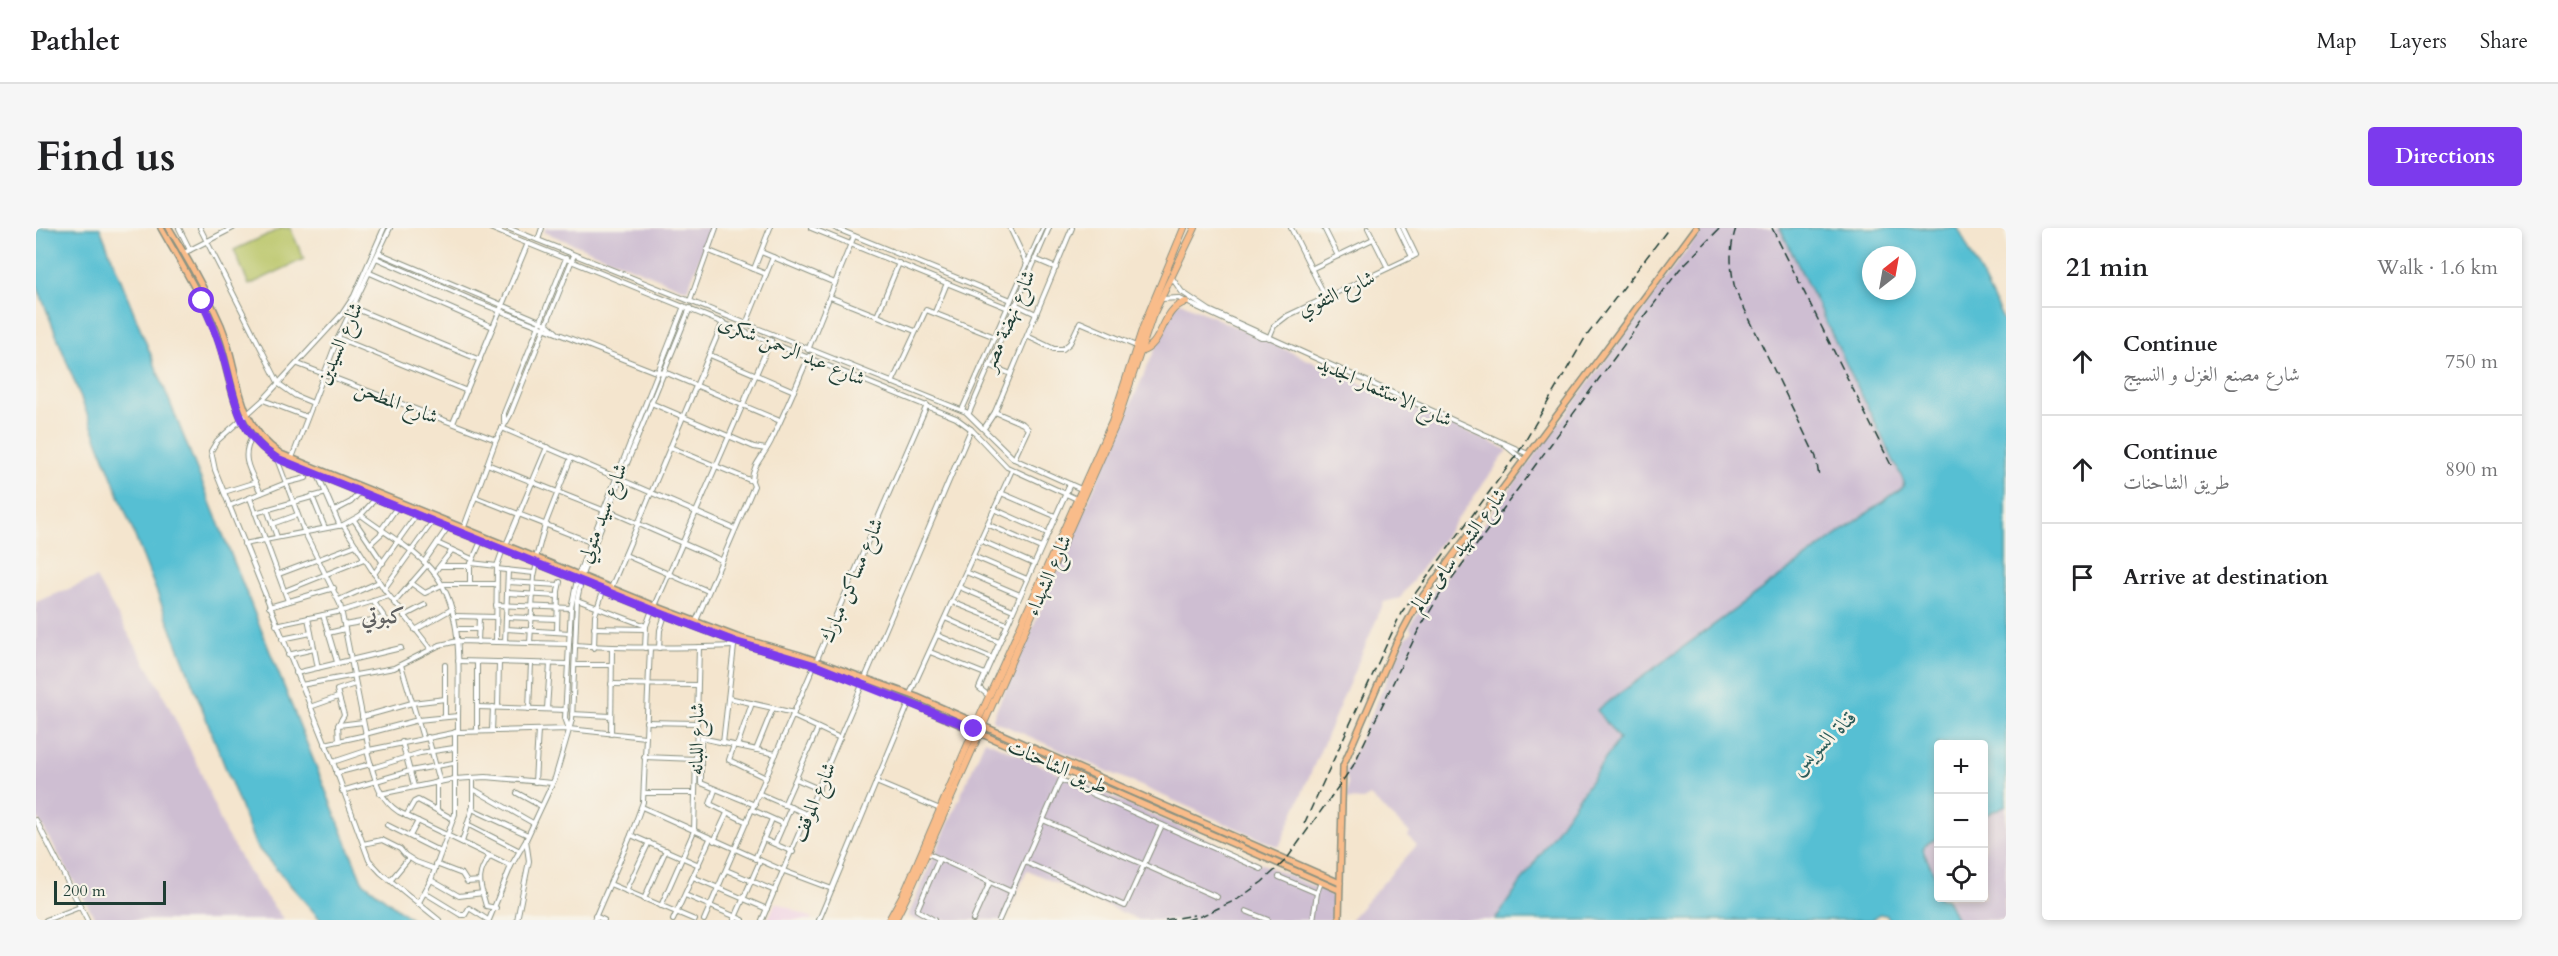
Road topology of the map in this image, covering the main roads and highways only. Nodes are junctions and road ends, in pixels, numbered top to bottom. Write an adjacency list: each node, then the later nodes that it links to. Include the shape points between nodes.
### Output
1 (161, 228): 8 (main road, via 214,327 241,420 252,438 276,458)
2 (169, 228): 8 (main road, via 187,251 221,326 247,415 261,438 292,459)
3 (1184, 228): 7 (highway, شارع الشهداء)
4 (1195, 228): 7 (highway, شارع الشهداء)
5 (1696, 228): 22 (main road, شارع الشهيد سامى سالم, via 1417,604 1343,766)
6 (1187, 300): 7 (highway, via 1172,310 1152,346)
7 (1138, 349): 11 (highway, شارع الشهداء, via 1116,411); 11 (highway, شارع الشهداء, via 1121,413)
8 (505, 547): 9 (main road, طريق الشاحنات)
9 (579, 578): 10 (main road, طريق الشاحنات); 10 (main road, طريق الشاحنات, via 603,591)
10 (653, 608): 12 (main road, طريق الشاحنات); 12 (main road, طريق الشاحنات, via 735,644)
11 (1016, 644): 16 (highway, شارع الشهداء); 16 (highway, شارع الشهداء)
12 (815, 663): 13 (main road, طريق الشاحنات)
13 (891, 691): 14 (main road, طريق الشاحنات); 15 (main road, طريق الشاحنات)
14 (907, 693): 15 (main road, via 901,694); 16 (main road, طريق الشاحنات)
15 (901, 699): 16 (main road, طريق الشاحنات)
16 (978, 727): 17 (main road, طريق الشاحنات); 18 (main road, طريق الشاحنات); 23 (highway, شارع الشهداء); 24 (highway, شارع الشهداء)
17 (1082, 769): 18 (main road); 19 (main road, طريق الشاحنات)
18 (1080, 776): 20 (main road, طريق الشاحنات)
19 (1100, 777): 20 (main road); 21 (main road, طريق الشاحنات)
20 (1098, 783): 21 (main road, طريق الشاحنات)
21 (1182, 817): 22 (main road, طريق الشاحنات); 22 (main road, طريق الشاحنات)
22 (1339, 887): 25 (main road, شارع الشهيد سامى سالم)
23 (889, 920)
24 (895, 920)
25 (1339, 920)

